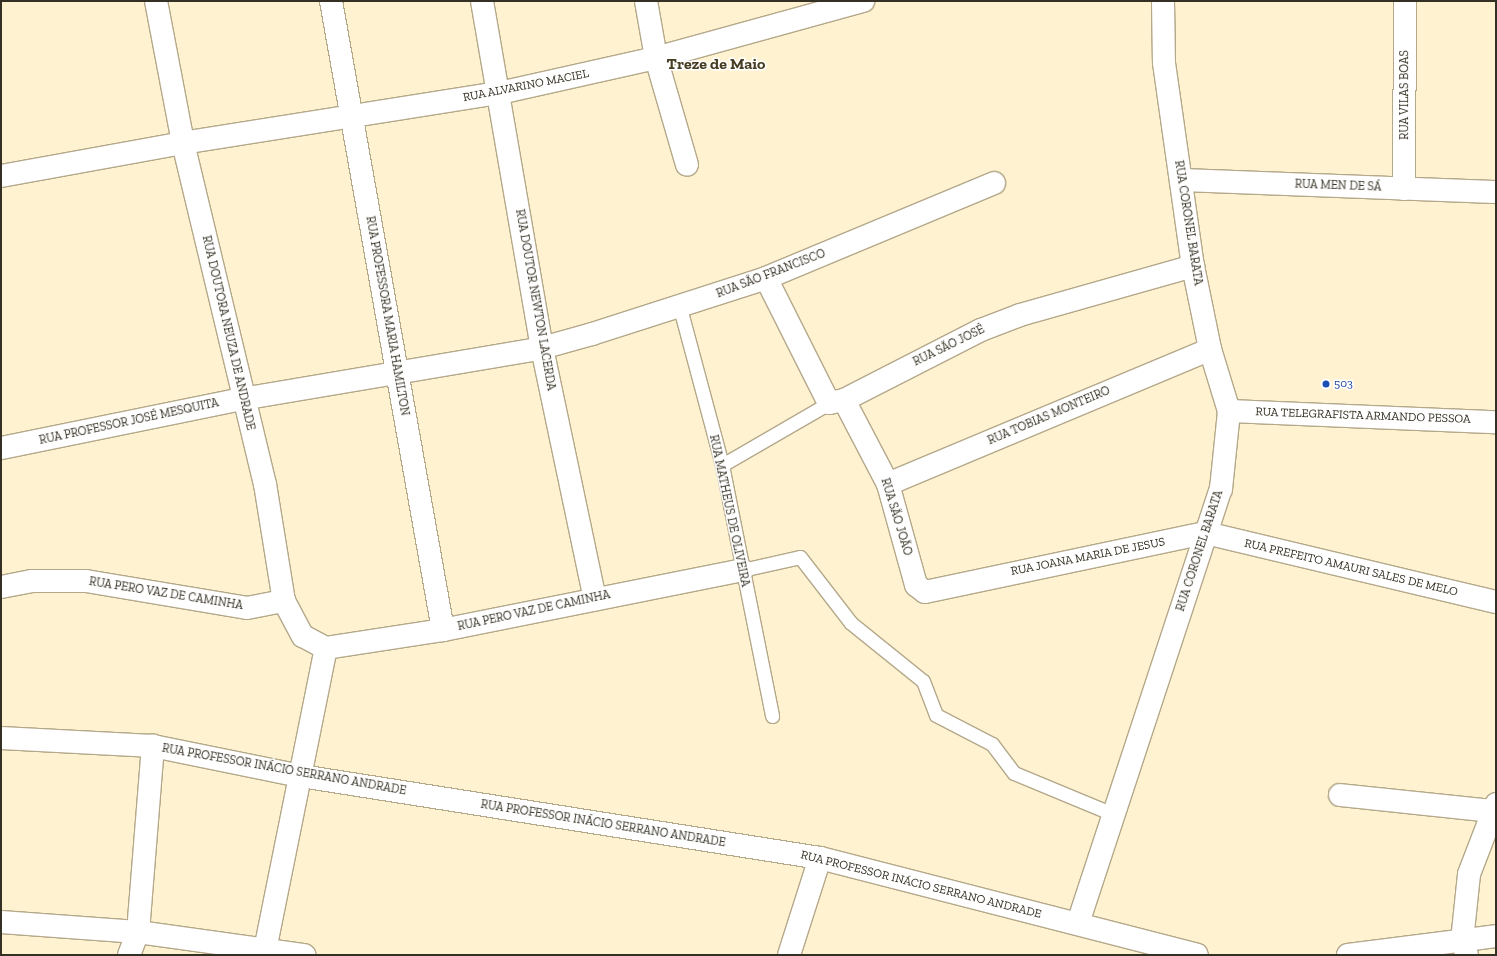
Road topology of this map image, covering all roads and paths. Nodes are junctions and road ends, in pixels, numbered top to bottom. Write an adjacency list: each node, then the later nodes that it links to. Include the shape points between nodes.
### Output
1 (156, 1): 11 (street, RUA DOUTORA NEUZA DE ANDRADE)
2 (331, 1): 10 (street, RUA PROFESSORA MARIA HAMILTON)
3 (482, 1): 9 (street, RUA DOUTOR NEWTON LACERDA)
4 (646, 1): 8 (street)
5 (863, 1): 8 (street, RUA ALVARINO MACIEL)
6 (1163, 1): 14 (street, RUA CORONEL BARATA, via 1164,63)
7 (1405, 1): 16 (street, RUA VILAS BOAS)
8 (656, 58): 9 (street, RUA ALVARINO MACIEL); 12 (street)
9 (499, 93): 10 (street, RUA ALVARINO MACIEL); 21 (street, RUA DOUTOR NEWTON LACERDA)
10 (353, 115): 11 (street, RUA ALVARINO MACIEL); 23 (street, RUA PROFESSORA MARIA HAMILTON)
11 (183, 143): 13 (street, RUA ALVARINO MACIEL); 24 (street, RUA DOUTORA NEUZA DE ANDRADE)
12 (687, 165)
13 (1, 176)
14 (1181, 180): 16 (street, RUA MEN DE SÁ); 18 (street, RUA CORONEL BARATA)
15 (994, 183): 19 (street, RUA SÃO FRANCISCO)
16 (1404, 188): 17 (street, RUA MEN DE SÁ)
17 (1496, 192)
18 (1193, 266): 22 (street, RUA CORONEL BARATA); 25 (street, RUA SÃO JOSÉ, via 1007,320)
19 (766, 278): 20 (street, RUA SÃO FRANCISCO); 25 (street, RUA SÃO JOÃO)
20 (680, 308): 21 (street, RUA SÃO FRANCISCO); 29 (lane, RUA MATHEUS DE OLIVEIRA)
21 (542, 348): 23 (street, RUA PROFESSOR JOSÉ MESQUITA); 35 (street, RUA DOUTOR NEWTON LACERDA)
22 (1210, 349): 26 (street, RUA CORONEL BARATA); 30 (street, RUA TOBIAS MONTEIRO)
23 (396, 374): 24 (street, RUA PROFESSOR JOSÉ MESQUITA); 38 (street, RUA PROFESSORA MARIA HAMILTON)
24 (242, 399): 28 (street, RUA PROFESSOR JOSÉ MESQUITA); 36 (street, RUA DOUTORA NEUZA DE ANDRADE, via 265,484)
25 (837, 401): 29 (lane, RUA SÃO JOSÉ); 30 (street, RUA SÃO JOÃO)
26 (1229, 411): 27 (street, RUA TELEGRAFISTA ARMANDO PESSOA); 31 (street, RUA CORONEL BARATA, via 1222,489)
27 (1496, 422)
28 (1, 448)
29 (722, 465): 32 (lane, RUA MATHEUS DE OLIVEIRA)
30 (888, 484): 33 (street, RUA SÃO JOÃO, via 916,585 921,590 933,592)
31 (1206, 533): 33 (street, RUA JOANA MARIA DE JESUS); 37 (street, RUA PREFEITO AMAURI SALES DE MELO); 46 (street, RUA CORONEL BARATA)
32 (742, 570): 35 (street, RUA PERO VAZ DE CAMINHA); 40 (lane, RUA MATHEUS DE OLIVEIRA); 46 (lane, via 800,557 851,623 923,682 936,715 992,744 1014,773)
33 (969, 580)
34 (1, 587): 36 (street, RUA PERO VAZ DE CAMINHA, via 32,581 86,581 247,608)
35 (595, 599): 38 (street, RUA PERO VAZ DE CAMINHA)
36 (284, 601): 39 (street, RUA DOUTORA NEUZA DE ANDRADE, via 303,636)
37 (1496, 602)
38 (443, 630): 39 (street, RUA PERO VAZ DE CAMINHA)
39 (326, 648): 43 (street)
40 (772, 716)
41 (1, 738): 42 (street, RUA PROFESSOR INÁCIO SERRANO ANDRADE)
42 (153, 746): 43 (street, RUA PROFESSOR INÁCIO SERRANO ANDRADE); 50 (street)
43 (301, 776): 47 (street, RUA PROFESSOR INÁCIO SERRANO ANDRADE); 53 (street)
44 (1340, 795): 45 (street)
45 (1495, 808): 52 (street, via 1469,874)
46 (1113, 814): 49 (street, RUA CORONEL BARATA)
47 (820, 858): 49 (street, RUA PROFESSOR INÁCIO SERRANO ANDRADE); 56 (street)
48 (1, 922): 50 (street)
49 (1078, 923): 57 (street, RUA PROFESSOR INÁCIO SERRANO ANDRADE)
50 (138, 932): 53 (street); 54 (street)
51 (1496, 936): 52 (street)
52 (1464, 948): 58 (street)
53 (265, 952): 55 (street)
54 (130, 955)
55 (304, 955)
56 (789, 955)
57 (1197, 955)
58 (1348, 955)

